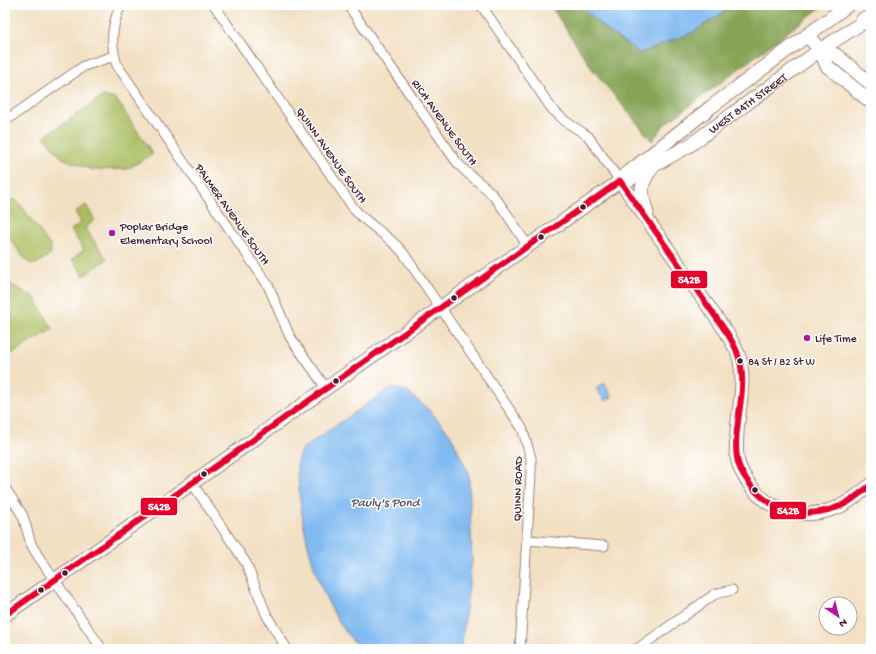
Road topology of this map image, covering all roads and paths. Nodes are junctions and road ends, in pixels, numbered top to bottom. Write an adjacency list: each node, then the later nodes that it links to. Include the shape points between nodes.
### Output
1 (121, 5): 9 (street, PALMER AVENUE SOUTH, via 112,32)
2 (214, 5): 17 (street, QUINN AVENUE SOUTH, via 354,209 365,222 397,245)
3 (348, 5): 16 (street, RICH AVENUE SOUTH, via 464,172 498,201)
4 (481, 5): 14 (street, via 552,109 564,121 588,136)
5 (848, 5): 7 (street, WEST 84TH STREET)
6 (868, 19): 8 (street, WEST 84TH STREET)
7 (807, 35): 8 (street); 14 (street, WEST 84TH STREET, via 626,173)
8 (820, 50): 10 (street, via 836,55); 11 (street, via 827,66); 13 (street, WEST 84TH STREET, via 722,123)
9 (114, 56): 12 (street, via 84,66); 18 (street, PALMER AVENUE SOUTH, via 122,74 268,285 290,337)
10 (871, 84)
11 (871, 102)
12 (5, 121)
13 (653, 167): 14 (street, WEST 84TH STREET, via 630,179); 15 (street, via 644,178 641,188)
14 (620, 181): 15 (street); 16 (street, WEST 84TH STREET)
15 (650, 223): 20 (street, via 727,333 740,357 742,380 736,442 737,458 742,472 758,496 785,512 810,514 836,508)
16 (528, 246): 17 (street, WEST 84TH STREET)
17 (441, 308): 18 (street, WEST 84TH STREET); 22 (street, QUINN ROAD, via 522,428 531,458)
18 (326, 388): 19 (street, WEST 84TH STREET)
19 (192, 483): 24 (street, WEST 84TH STREET); 28 (street, via 246,563 267,616)
20 (871, 485)
21 (5, 488): 24 (street, via 23,516 31,544)
22 (527, 540): 23 (street); 29 (street, QUINN ROAD)
23 (604, 546)
24 (54, 581): 26 (street, WEST 84TH STREET); 27 (street)
25 (732, 590): 30 (street, via 715,594)
26 (5, 615)
27 (102, 649)
28 (287, 649)
29 (520, 649)
30 (637, 649)

